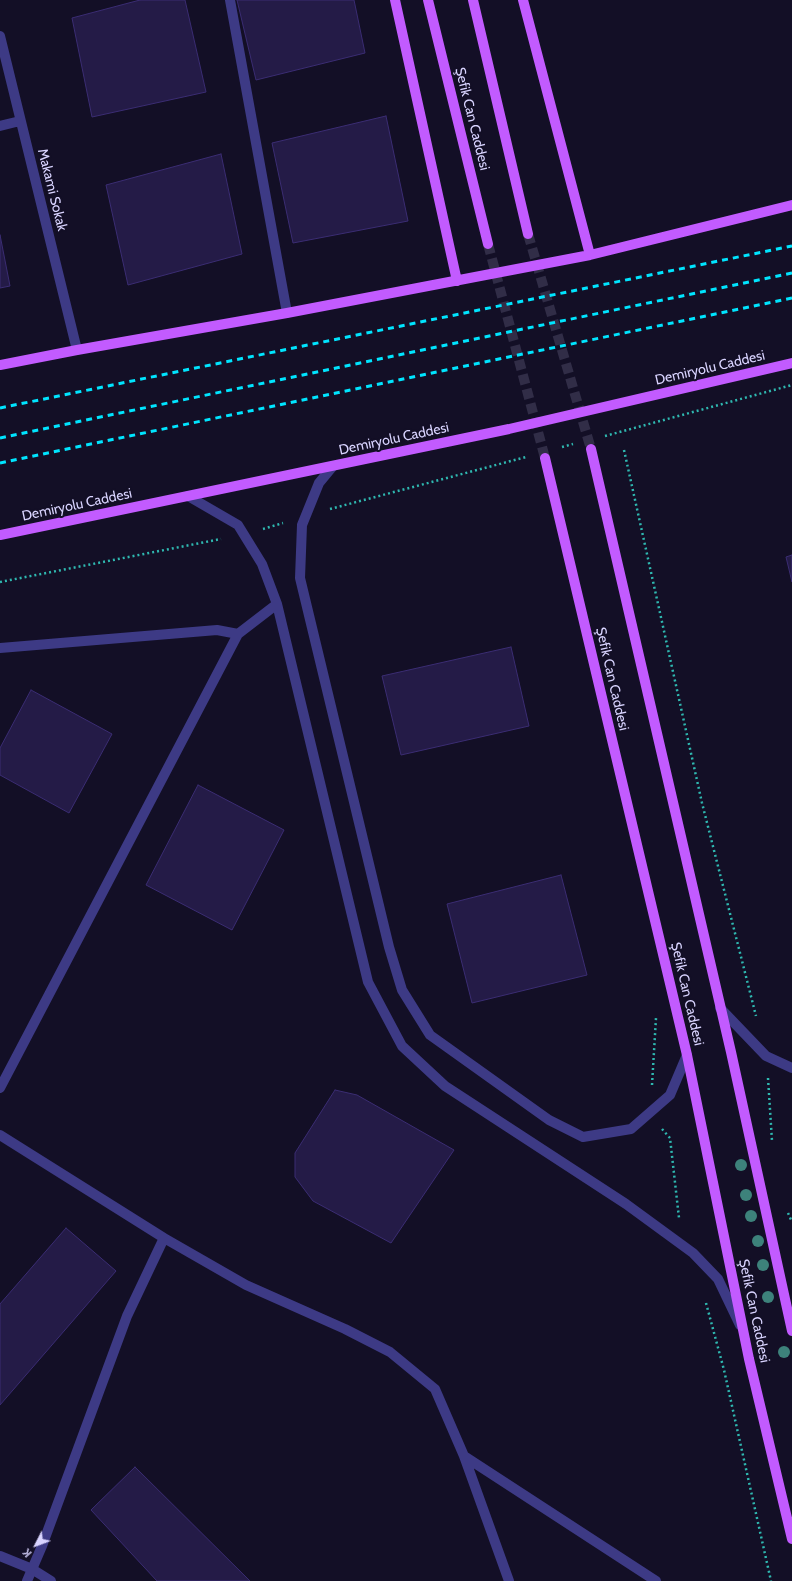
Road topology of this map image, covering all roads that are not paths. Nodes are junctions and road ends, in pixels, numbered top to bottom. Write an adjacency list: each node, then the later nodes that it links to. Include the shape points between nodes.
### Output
1 (230, 0): 14 (street)
2 (395, 0): 13 (main road)
3 (428, 0): 11 (main road, Şefik Can Caddesi)
4 (473, 0): 10 (main road, Şefik Can Caddesi)
5 (523, 0): 12 (main road)
6 (0, 36): 7 (street, Makami Sokak)
7 (20, 121): 8 (street); 15 (street, Makami Sokak)
8 (0, 126)
9 (792, 205): 12 (main road)
10 (528, 234)
11 (488, 244)
12 (590, 255): 13 (main road)
13 (457, 281): 14 (main road)
14 (287, 313): 15 (main road)
15 (77, 350): 17 (main road)
16 (792, 363): 20 (main road, Demiryolu Caddesi, via 509,430)
17 (0, 365)
18 (591, 449): 26 (main road, Şefik Can Caddesi)
19 (545, 458): 27 (main road, Şefik Can Caddesi)
20 (333, 466): 21 (main road, Demiryolu Caddesi); 27 (street, via 318,484 302,525 300,578 389,947 402,990 430,1035 549,1120 583,1136 631,1130 670,1095)
21 (188, 496): 22 (main road, Demiryolu Caddesi); 23 (street, via 238,525 262,564)
22 (0, 535)
23 (277, 604): 24 (street); 33 (street, via 368,982 402,1046 445,1086 626,1204 693,1253 718,1279)
24 (238, 634): 25 (street, via 217,630); 29 (street)
25 (0, 648)
26 (720, 1008): 28 (street, via 766,1056); 32 (main road, Şefik Can Caddesi)
27 (687, 1055): 33 (main road, Şefik Can Caddesi)
28 (792, 1068)
29 (0, 1088)
30 (0, 1135): 31 (street)
31 (164, 1238): 34 (street, via 246,1284 390,1352 435,1389); 37 (street, via 127,1316)
32 (792, 1331)
33 (744, 1332): 35 (main road, Şefik Can Caddesi)
34 (464, 1456): 40 (street); 41 (street)
35 (792, 1539)
36 (0, 1556): 37 (street)
37 (32, 1569): 38 (street); 39 (street)
38 (27, 1581)
39 (50, 1581)
40 (509, 1581)
41 (656, 1581)

